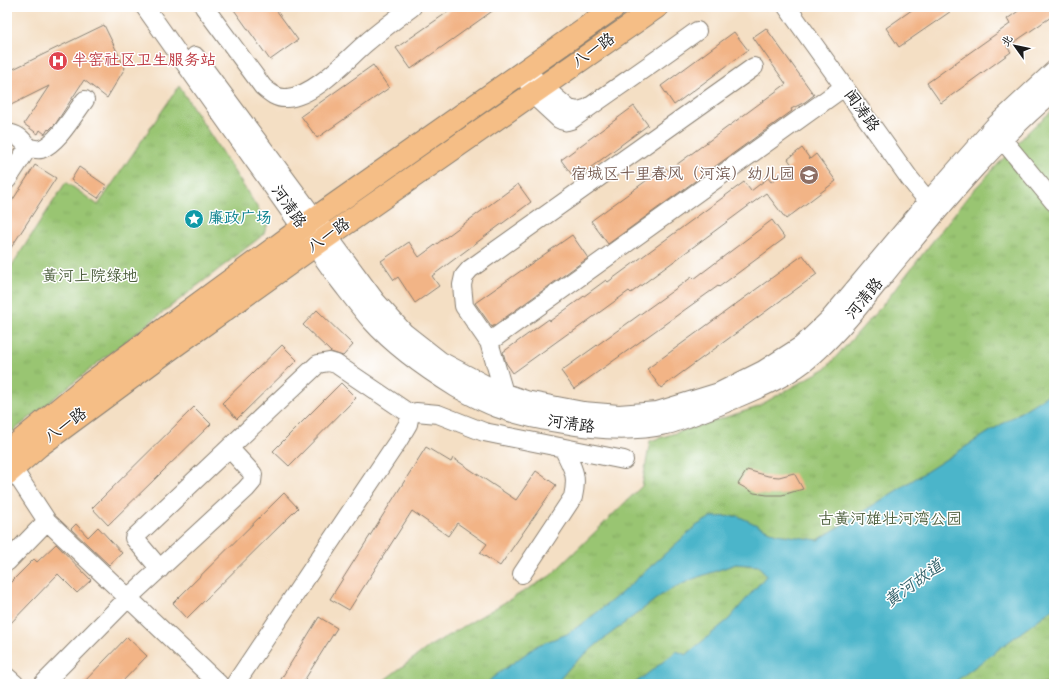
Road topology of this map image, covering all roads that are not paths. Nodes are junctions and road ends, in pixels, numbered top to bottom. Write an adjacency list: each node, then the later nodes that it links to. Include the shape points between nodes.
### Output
1 (145, 7): 22 (street, 河清路)
2 (159, 7): 22 (street, 河清路)
3 (204, 7): 4 (street, via 263,88 280,98 295,97 325,80)
4 (412, 7)
5 (615, 7): 11 (main road, 八一路)
6 (656, 7): 13 (main road, 八一路)
7 (787, 7): 12 (street, 闻涛路)
8 (698, 31): 13 (street, via 572,120 564,122)
9 (754, 67): 24 (street, via 470,269 464,276 462,286 464,306)
10 (1054, 70): 21 (street, 河清路, via 994,126)
11 (525, 71): 13 (street); 22 (main road, 八一路)
12 (844, 87): 21 (street, 闻涛路); 24 (street)
13 (537, 90): 23 (main road, 八一路)
14 (1054, 92): 17 (street, 河清路)
15 (85, 100): 18 (street, via 60,134 40,149)
16 (7, 133): 18 (street, via 14,134)
17 (1002, 139): 20 (street); 21 (street, 河清路)
18 (28, 148): 19 (street)
19 (7, 180)
20 (1054, 202)
21 (932, 207): 25 (street, 河清路, via 802,345 763,370 719,392 657,411 619,414 583,411); 26 (street, 河清路, via 856,310 825,345 810,359 772,384 668,425 634,430 586,429)
22 (308, 223): 23 (street, 河清路); 32 (main road, 八一路, via 89,384)
23 (321, 241): 25 (street, 河清路, via 404,332 441,361); 26 (street, 河清路, via 337,278 371,321 402,351 441,379 495,407); 32 (main road, 八一路, via 39,446)
24 (489, 342): 25 (street)
25 (504, 393)
26 (513, 413): 28 (street)
27 (410, 414): 28 (street, via 438,414 484,432); 29 (street, via 336,364 328,362 311,369); 42 (street, via 408,424 398,441)
28 (503, 436): 30 (street)
29 (229, 448): 35 (street, via 253,474 252,482); 35 (street, via 134,538)
30 (563, 448): 31 (street); 36 (street, via 574,470 576,482 573,497)
31 (624, 460)
32 (9, 465): 33 (street)
33 (47, 520): 34 (street); 37 (street)
34 (7, 562)
35 (160, 569): 37 (street)
36 (522, 574)
37 (129, 597): 40 (street); 41 (street)
38 (7, 677): 39 (street)
39 (15, 684)
40 (43, 684)
41 (220, 684)
42 (235, 684)

